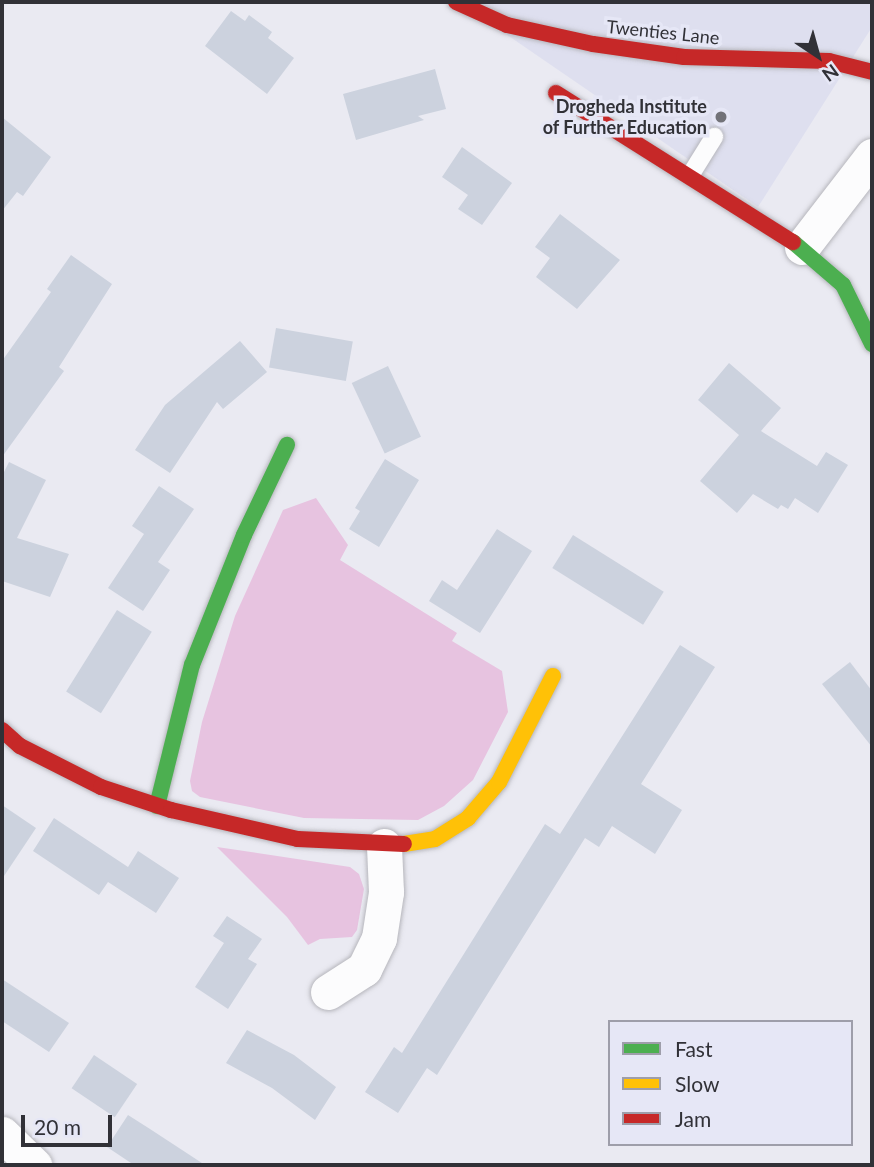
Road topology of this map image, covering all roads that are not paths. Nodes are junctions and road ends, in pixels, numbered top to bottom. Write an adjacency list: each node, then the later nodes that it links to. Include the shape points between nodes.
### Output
1 (456, 2): 2 (street, Twenties Lane, via 507,24 593,44 684,57 829,61)
2 (872, 72)
3 (556, 93): 6 (street)
4 (714, 137): 6 (lane)
5 (872, 156): 7 (street)
6 (691, 174): 7 (street)
7 (802, 247): 8 (street, via 843,285)
8 (872, 344)
9 (287, 445): 12 (street, via 192,665)
10 (553, 676): 13 (street, via 499,782 468,818 435,839)
11 (2, 730): 12 (street, via 20,746 101,787)
12 (157, 806): 13 (street, via 298,839)
13 (384, 846): 14 (street, via 386,892 379,938 364,969)
14 (328, 992)
15 (2, 1134): 16 (street)
16 (34, 1165)

